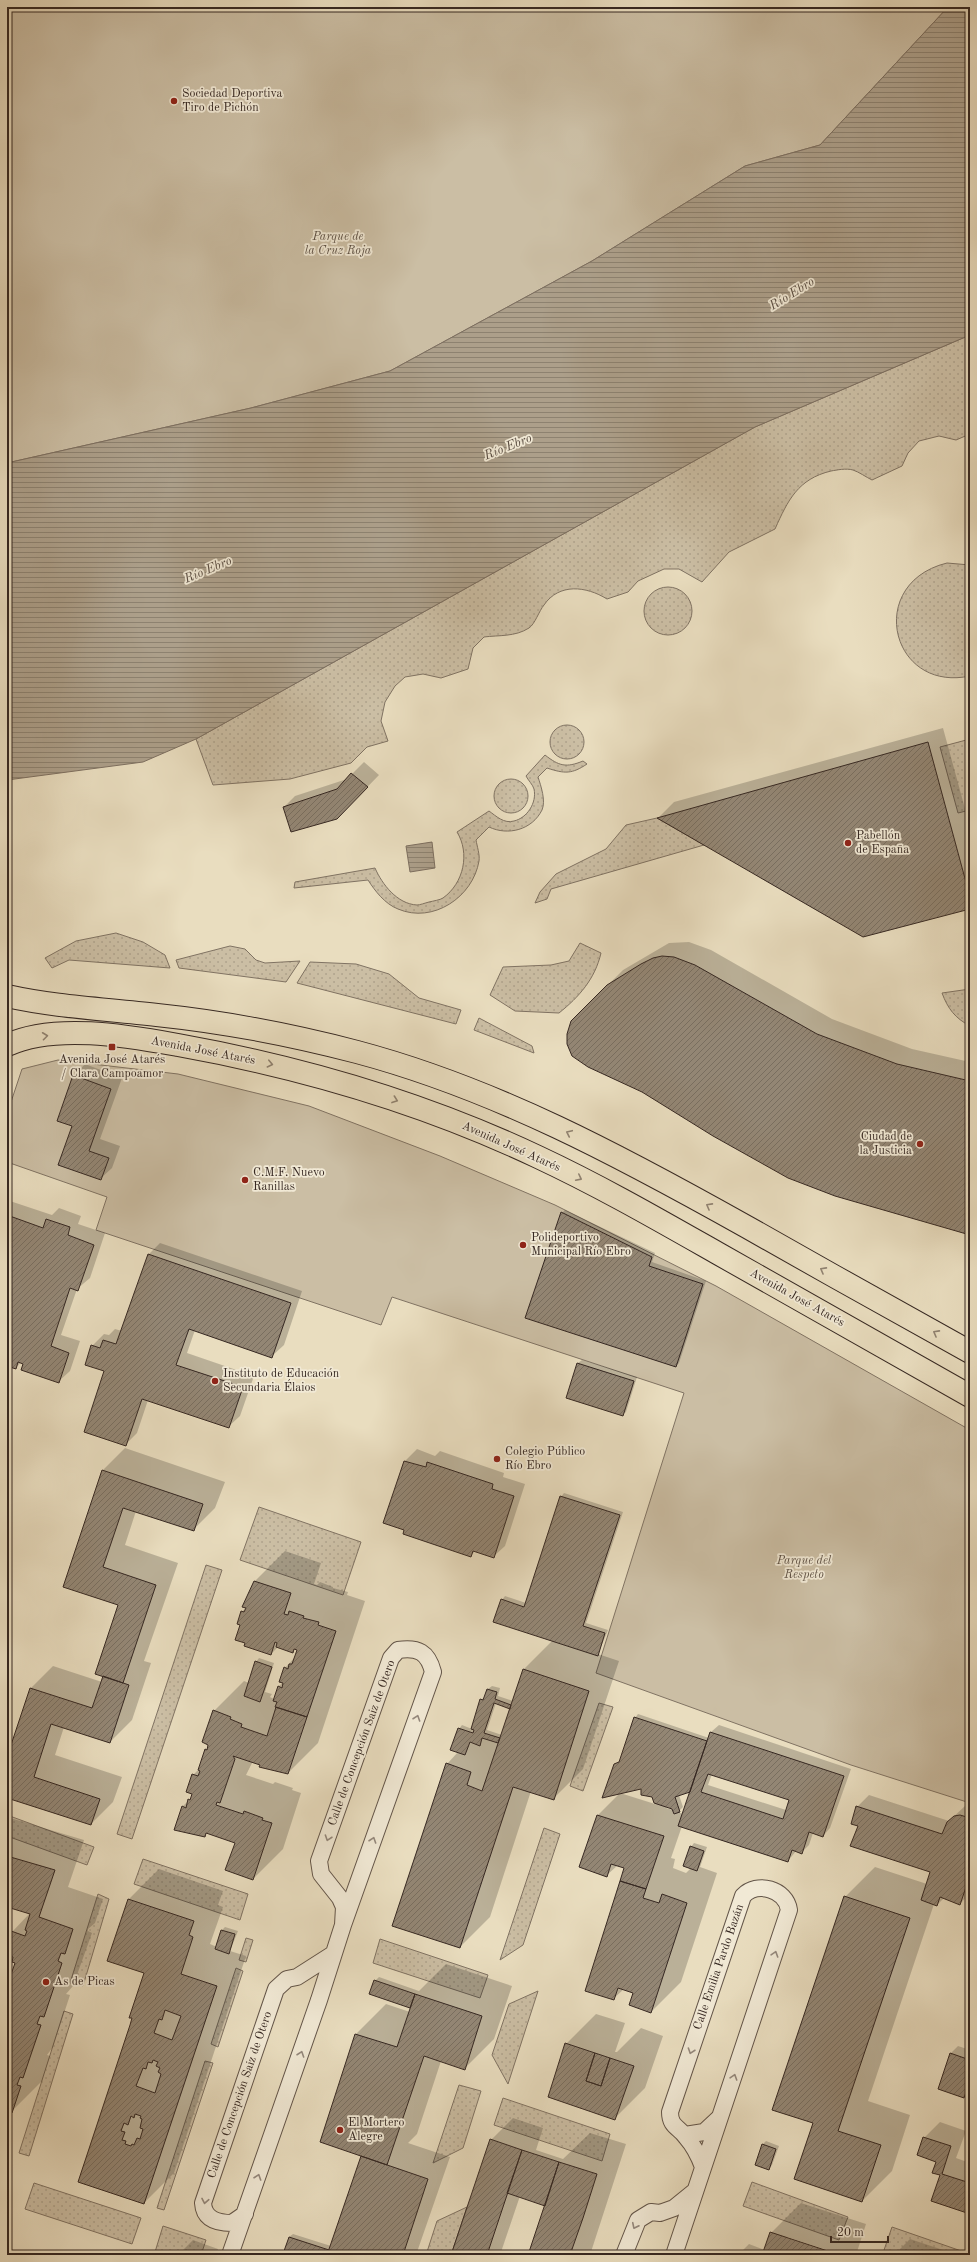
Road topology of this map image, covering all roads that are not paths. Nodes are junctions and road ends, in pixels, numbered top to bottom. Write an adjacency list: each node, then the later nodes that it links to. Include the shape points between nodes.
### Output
1 (7, 996): 3 (main road, one-way to 1, via 675,1186 514,1107 425,1072 267,1031)
2 (7, 1045): 4 (main road, Avenida José Atarés, one-way to 4, via 52,1035 120,1037 218,1052 373,1092 537,1156 653,1217)
3 (970, 1352)
4 (970, 1396)
5 (360, 1877): 6 (street, via 351,1885 340,1889); 6 (street, Calle de Concepción Saiz de Otero, one-way to 6, via 433,1672 430,1659 422,1652 410,1648 398,1650 391,1658 319,1861 321,1874); 7 (street, Calle de Concepción Saiz de Otero)
6 (327, 1883): 7 (street, Calle de Concepción Saiz de Otero, via 344,1907)
7 (343, 1925): 8 (street, Calle de Concepción Saiz de Otero)
8 (333, 1954): 9 (street, Calle de Concepción Saiz de Otero); 10 (street, Calle de Concepción Saiz de Otero)
9 (297, 1978): 10 (street, via 313,1984); 17 (street, Calle de Concepción Saiz de Otero, one-way to 17, via 286,1979 276,1989 203,2203 207,2216)
10 (319, 2000): 16 (street, Calle de Concepción Saiz de Otero, one-way to 10)
11 (722, 2114): 12 (street, Calle Emilia Pardo Bazán, via 704,2132); 12 (street, Calle Emilia Pardo Bazán, one-way to 12, via 789,1910 788,1903 783,1897 764,1888 749,1890 743,1896 670,2112 673,2125); 13 (street, Calle Emilia Pardo Bazán)
12 (685, 2135): 13 (street, Calle Emilia Pardo Bazán, via 699,2156)
13 (702, 2167): 14 (street, Calle Emilia Pardo Bazán)
14 (695, 2191): 15 (street, via 674,2208); 18 (street, Calle Emilia Pardo Bazán)
15 (660, 2213): 18 (street, Calle Emilia Pardo Bazán, via 675,2229); 20 (street, one-way to 20, via 651,2212 638,2220)
16 (245, 2214): 17 (street, via 232,2223); 19 (street, Calle de Concepción Saiz de Otero)
17 (215, 2221): 19 (street, Calle de Concepción Saiz de Otero, via 227,2236)
18 (675, 2252)
19 (231, 2253)
20 (624, 2255)

